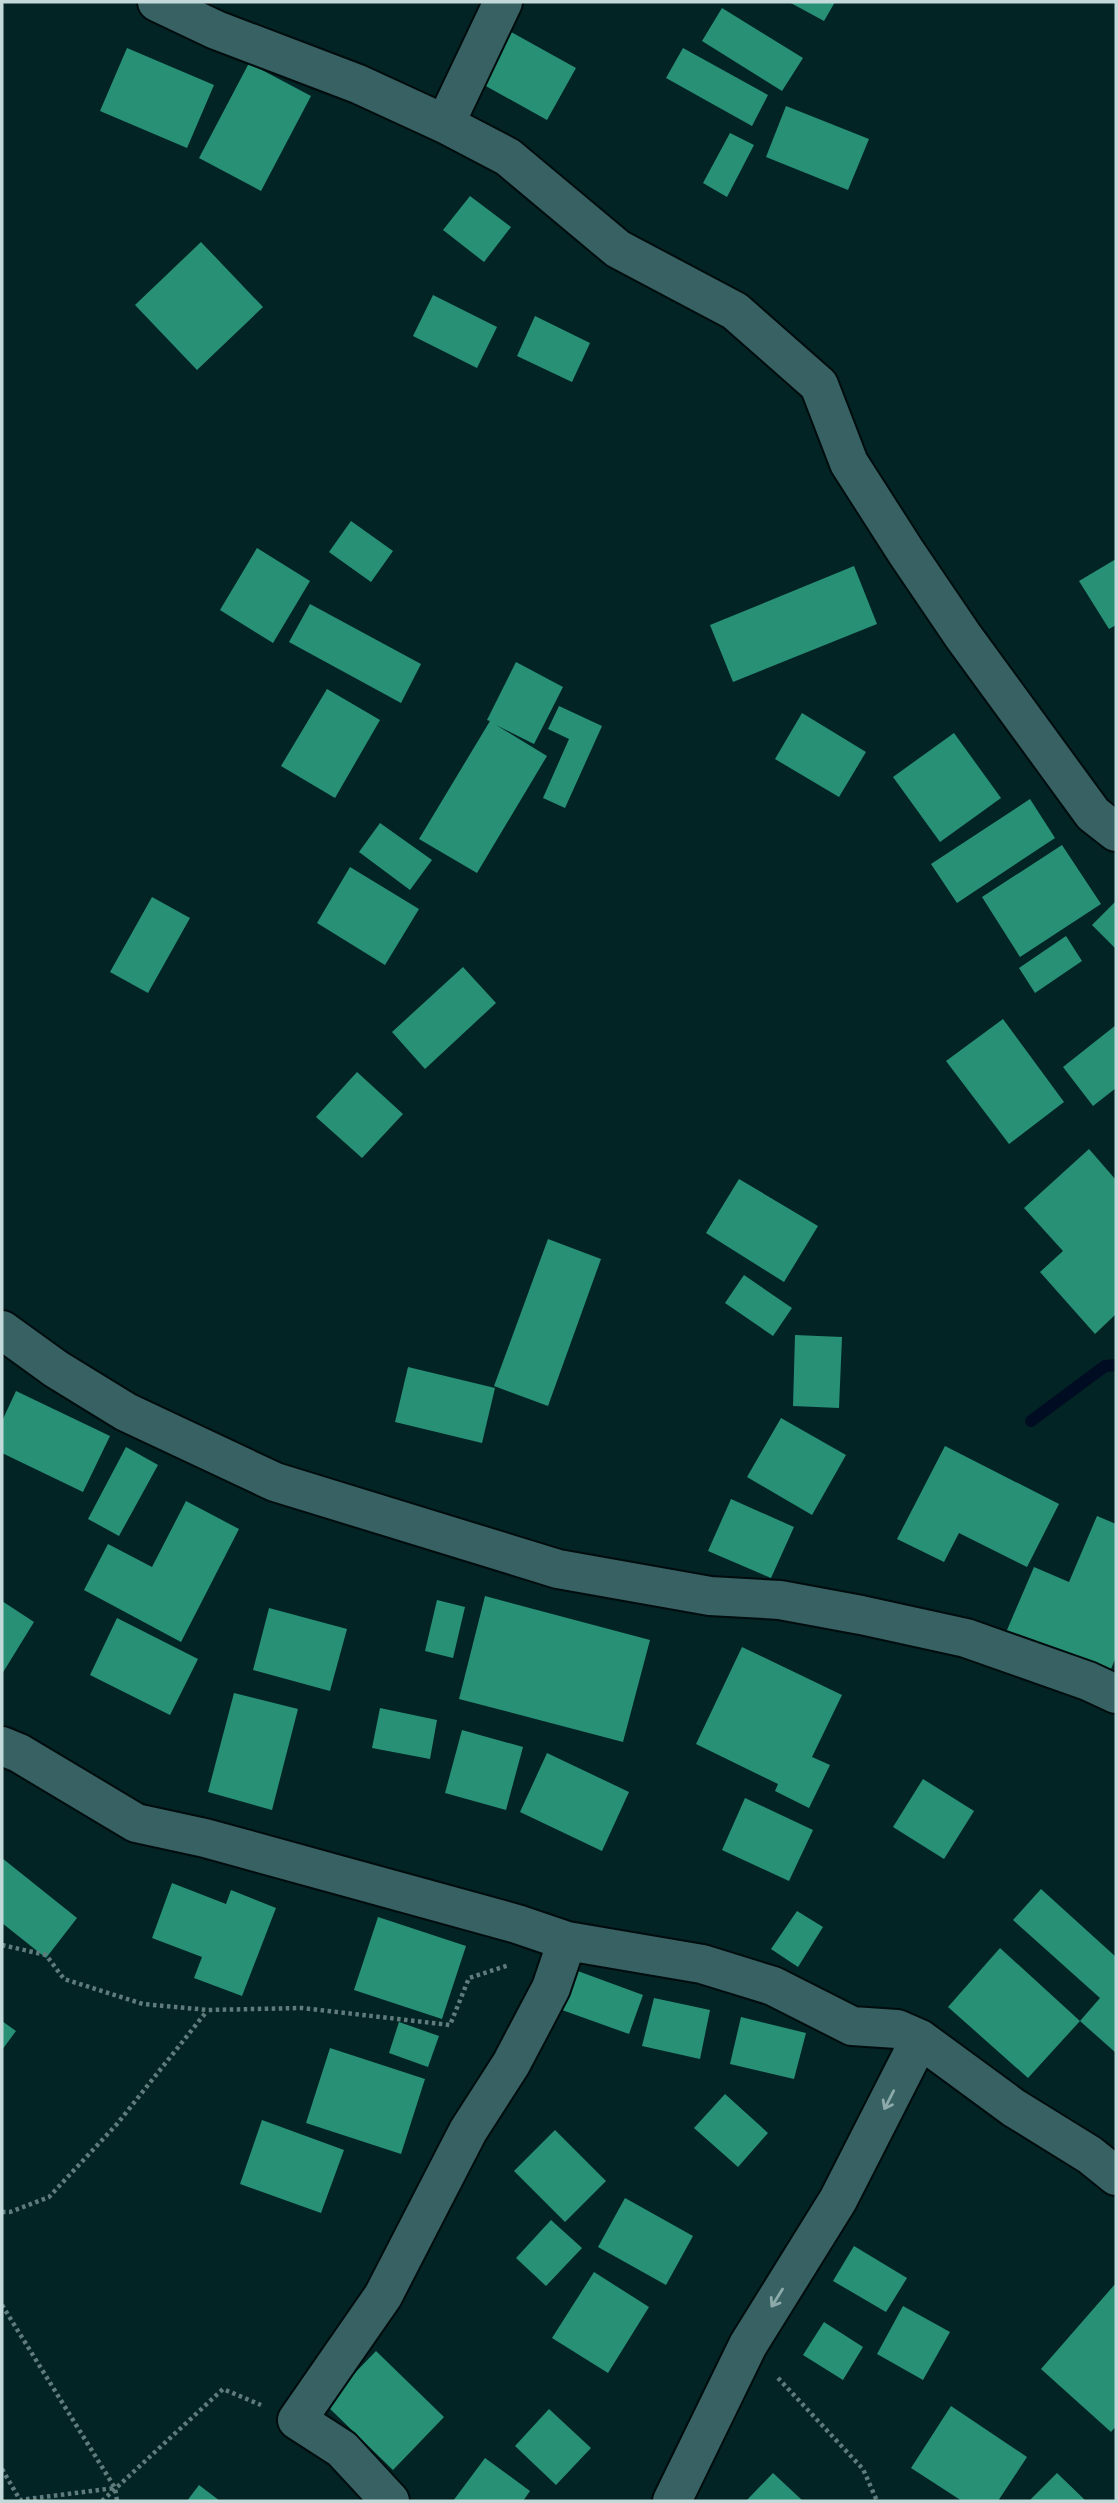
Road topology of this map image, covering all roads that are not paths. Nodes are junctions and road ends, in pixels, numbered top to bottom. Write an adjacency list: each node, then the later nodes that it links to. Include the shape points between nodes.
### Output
1 (157, 2): 3 (street)
2 (503, 2): 3 (street)
3 (445, 124): 4 (street, via 508,157 618,250 735,311 819,385 849,463 906,552 1093,814)
4 (1116, 832)
5 (2, 1330): 6 (street, via 126,1412 275,1482 558,1569 710,1596 780,1600 967,1639)
6 (1116, 1694)
7 (2, 1746): 8 (street, via 136,1823 205,1838)
8 (567, 1941): 9 (street, via 702,1964 773,1986 852,2026 897,2029); 11 (street, via 551,1988 468,2132 383,2296 297,2420 342,2449)
9 (920, 2039): 10 (street); 12 (street, one-way to 12, via 838,2200 748,2345)
10 (1116, 2176)
11 (390, 2501)
12 (672, 2501)

